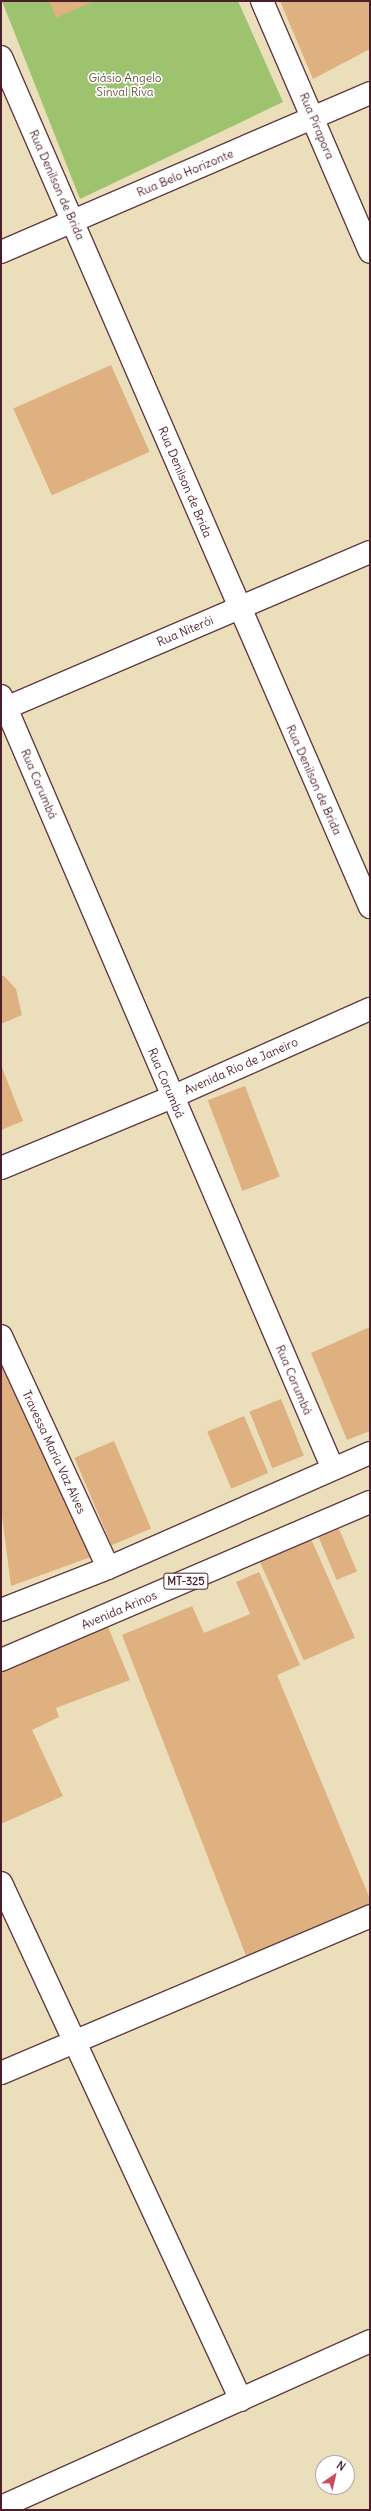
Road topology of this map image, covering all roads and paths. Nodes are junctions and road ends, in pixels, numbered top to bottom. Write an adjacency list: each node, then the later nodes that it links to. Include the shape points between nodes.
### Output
1 (262, 1): 4 (street, Rua Pirapora)
2 (1, 57): 5 (street, Rua Denilson de Brida)
3 (370, 93): 4 (street, Rua Belo Horizonte)
4 (314, 117): 5 (street, Rua Belo Horizonte); 7 (street, Rua Pirapora)
5 (73, 221): 6 (street, Rua Belo Horizonte); 9 (street, Rua Denilson de Brida)
6 (1, 252)
7 (370, 252)
8 (370, 552): 9 (street, Rua Niterói)
9 (239, 608): 10 (street, Rua Niterói); 11 (street, Rua Denilson de Brida)
10 (3, 704): 13 (street, Rua Corumbá)
11 (370, 907)
12 (370, 1008): 13 (street, Avenida Rio de Janeiro)
13 (172, 1097): 14 (street, Avenida Rio de Janeiro); 17 (street, Rua Corumbá)
14 (1, 1168)
15 (1, 1336): 19 (street, Travessa Maria Vaz Alves)
16 (370, 1454): 17 (street)
17 (333, 1469): 19 (street)
18 (370, 1502): 21 (street, Avenida Arinos / MT-325)
19 (108, 1568): 20 (street)
20 (1, 1608)
21 (1, 1660)
22 (1, 1883): 24 (street)
23 (370, 1916): 24 (street)
24 (74, 2043): 25 (street); 27 (street)
25 (1, 2073)
26 (370, 2341): 27 (street)
27 (241, 2400): 28 (street)
28 (1, 2507)

